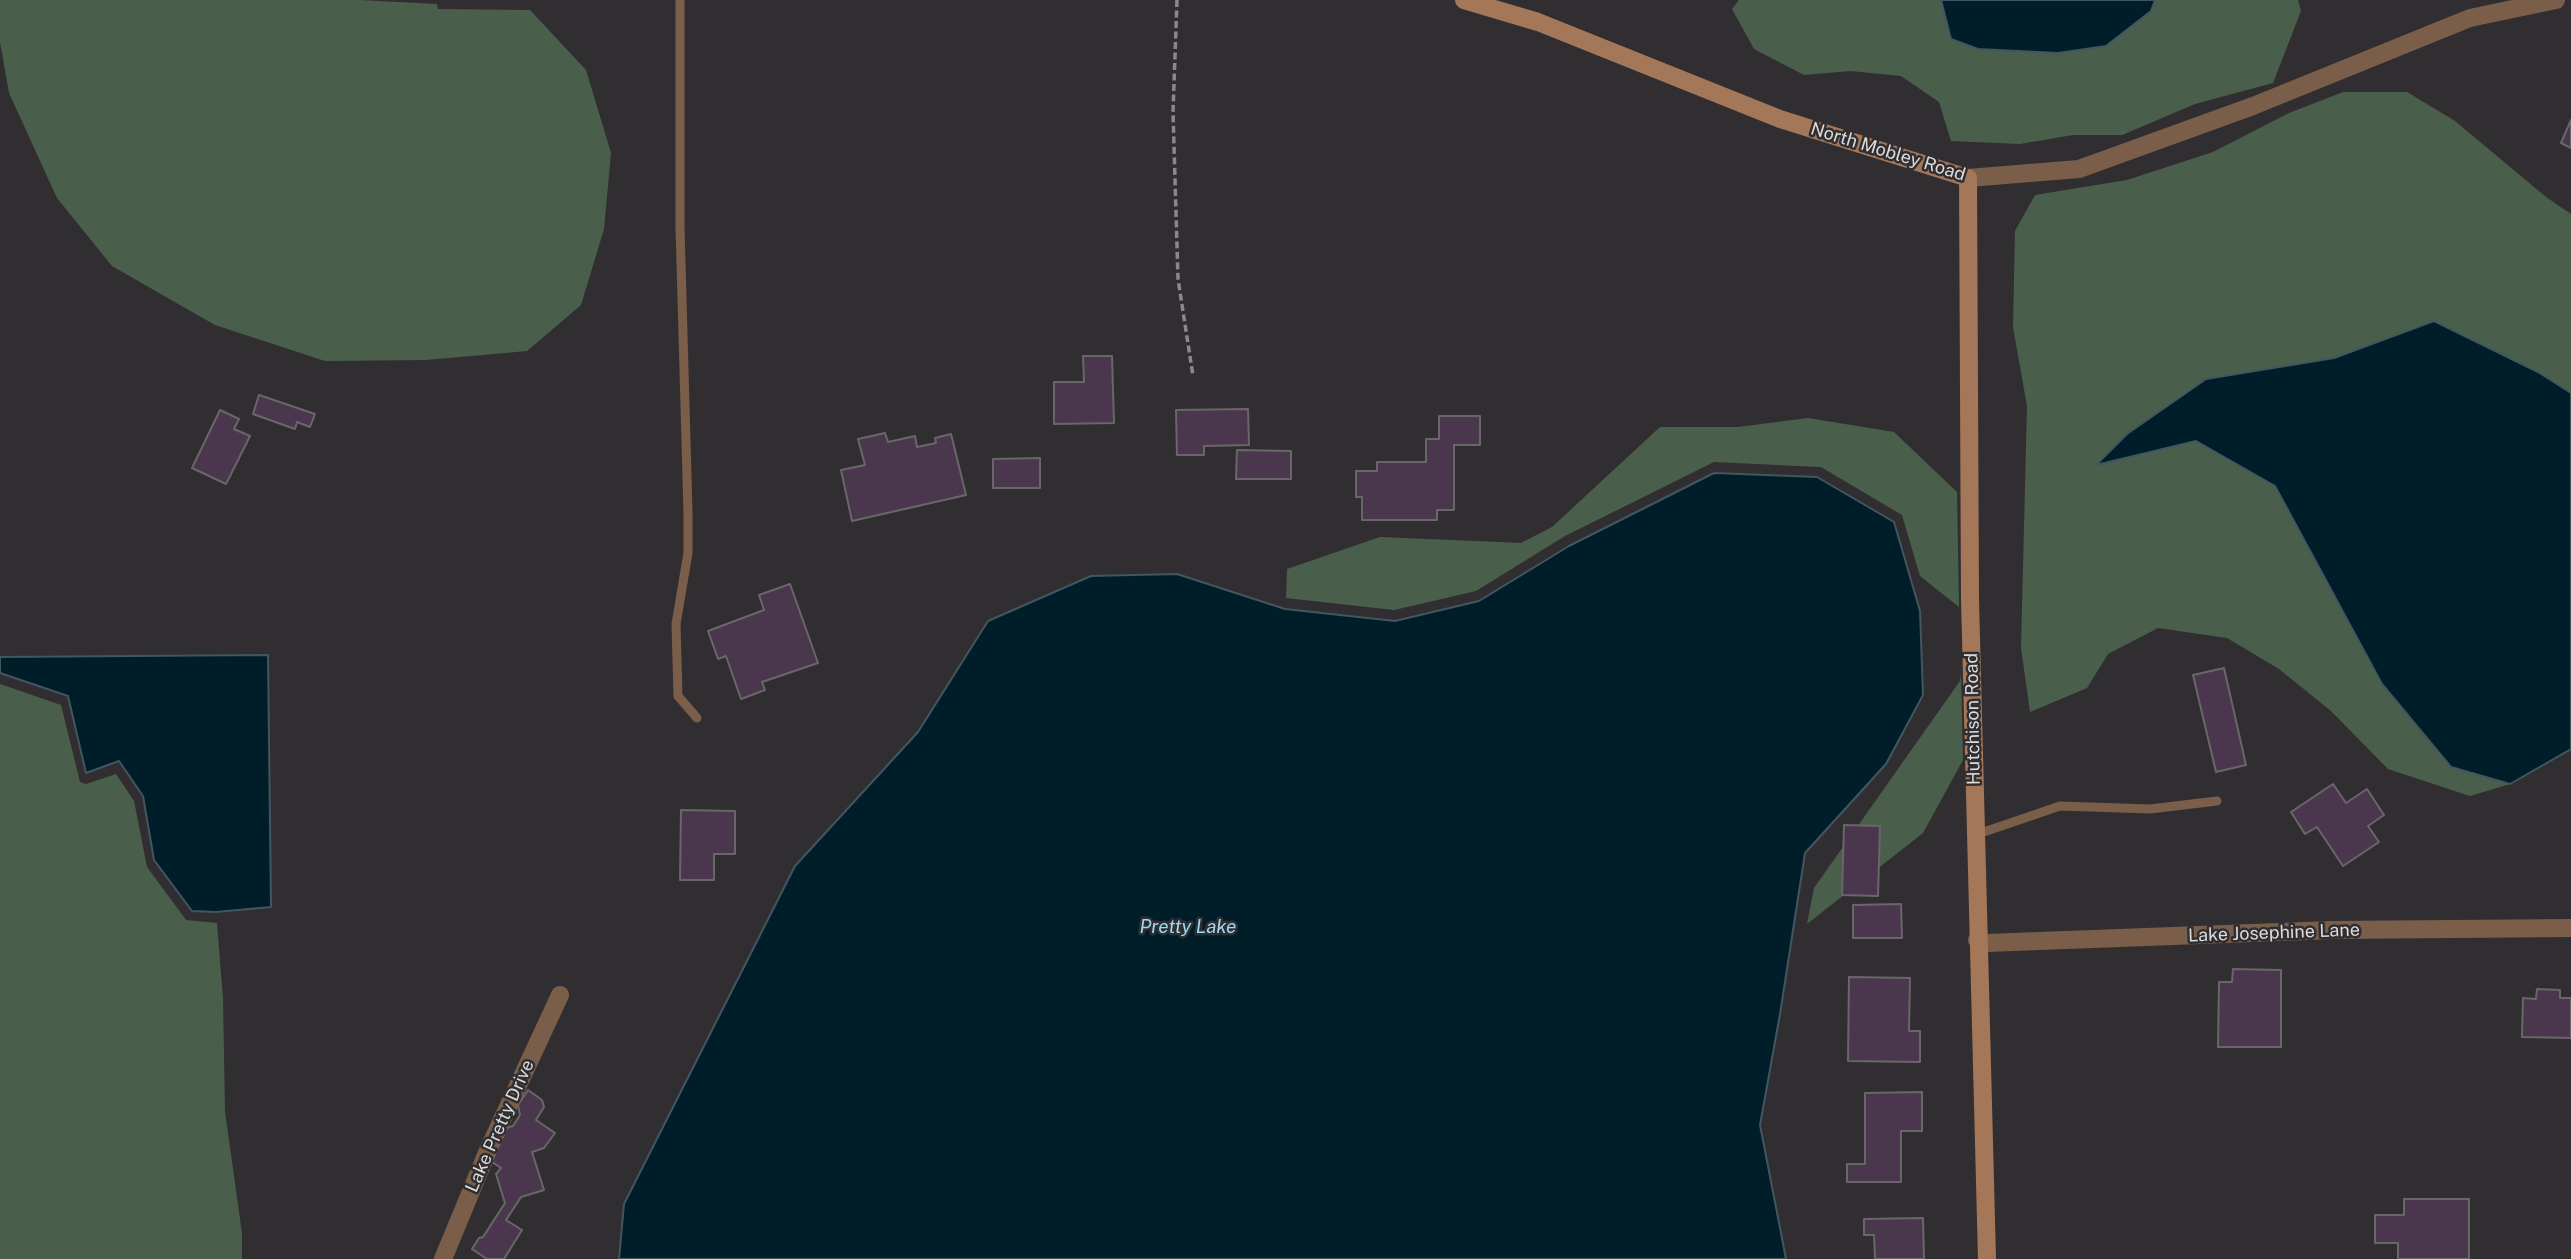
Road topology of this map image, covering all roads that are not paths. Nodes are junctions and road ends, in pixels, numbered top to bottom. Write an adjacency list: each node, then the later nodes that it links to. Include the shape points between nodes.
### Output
1 (680, 0): 5 (lane, via 688,553 676,624 678,696)
2 (1464, 0): 4 (street, North Mobley Road, via 1538,22 1780,119)
3 (2556, 0): 4 (street, North Mobley Road, via 2470,18 2253,106 2079,169)
4 (1968, 178): 7 (street, Hutchison Road)
5 (698, 718)
6 (2217, 801): 7 (lane, via 2150,809 2060,806)
7 (1975, 835): 9 (street, Hutchison Road)
8 (2571, 928): 9 (street, Lake Josephine Lane)
9 (1977, 940): 12 (street, Hutchison Road)
10 (560, 995): 11 (street, Lake Pretty Drive)
11 (443, 1259)
12 (1987, 1259)

